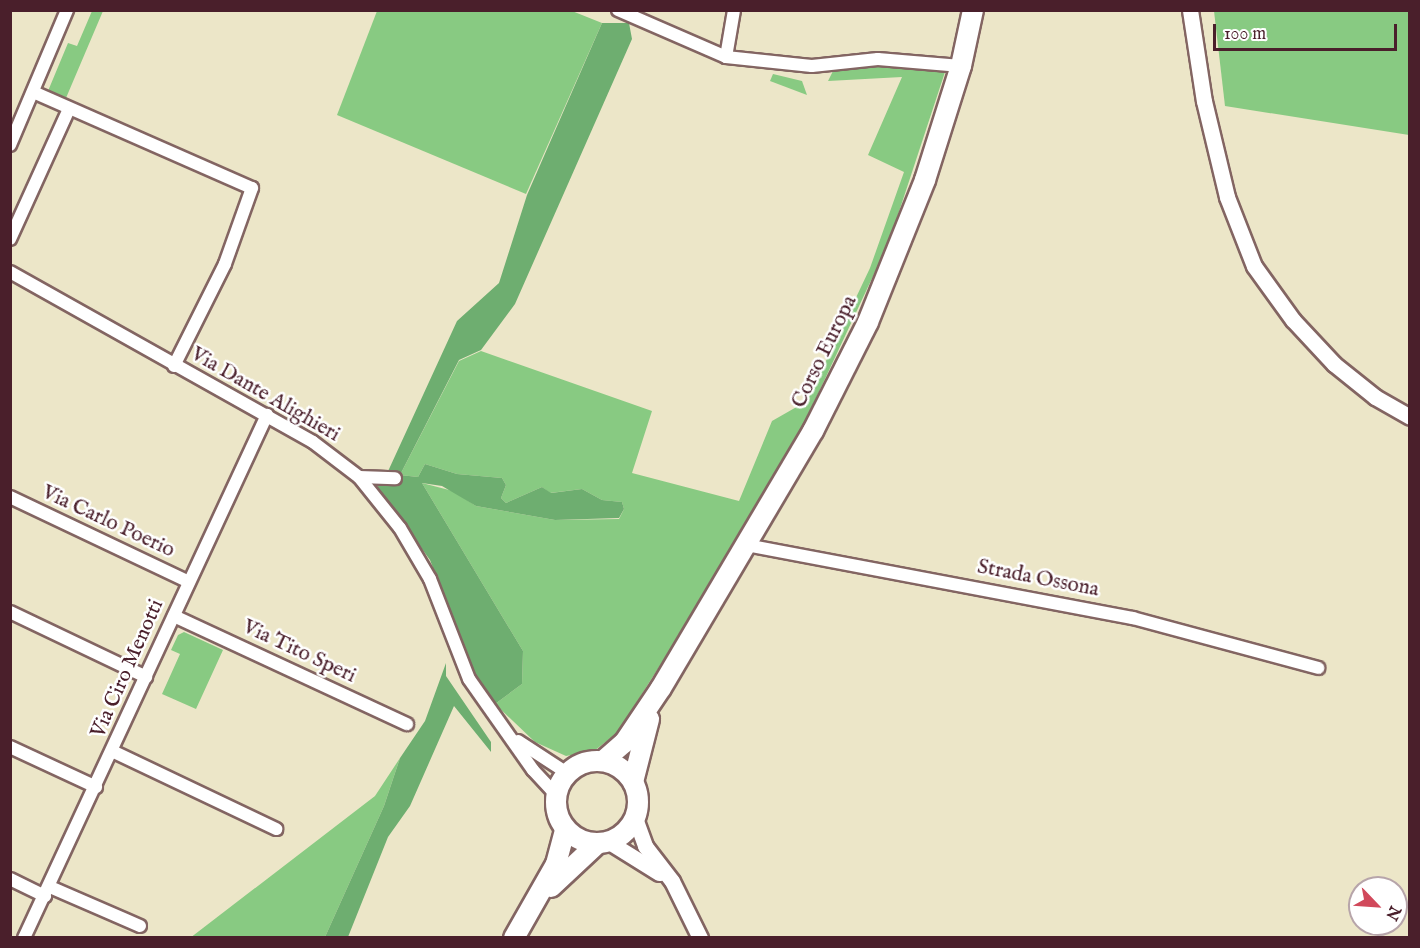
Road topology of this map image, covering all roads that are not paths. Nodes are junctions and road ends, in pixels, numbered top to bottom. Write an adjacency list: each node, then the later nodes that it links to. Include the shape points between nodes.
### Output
1 (67, 10): 8 (street)
2 (618, 10): 6 (street)
3 (734, 10): 6 (street)
4 (973, 10): 7 (main road, Corso Europa)
5 (1190, 10): 15 (street, via 1204,101 1227,197 1254,266 1293,320 1334,364 1375,397)
6 (726, 57): 7 (street, via 812,66 878,59)
7 (961, 66): 19 (main road, Corso Europa, via 925,180 868,322 813,430)
8 (33, 92): 9 (street); 10 (street)
9 (69, 109): 11 (street); 13 (street, via 252,188 225,264)
10 (10, 145)
11 (10, 239)
12 (10, 272): 13 (street, Via Dante Alighieri)
13 (174, 366): 14 (street, Via Dante Alighieri)
14 (267, 415): 16 (street, Via Dante Alighieri, via 313,441); 20 (street, Via Ciro Menotti)
15 (1410, 417)
16 (358, 477): 17 (street); 27 (street, Via Dante Alighieri, via 413,548 430,579 469,679)
17 (395, 478)
18 (10, 497): 20 (street, Via Carlo Poerio)
19 (746, 545): 23 (street, Strada Ossona, via 1133,618); 25 (main road, Corso Europa)
20 (189, 582): 22 (street, Via Ciro Menotti)
21 (10, 612): 24 (street)
22 (174, 616): 24 (street, Via Ciro Menotti); 26 (street, Via Tito Speri)
23 (1318, 668)
24 (146, 677): 29 (street, Via Ciro Menotti)
25 (661, 688): 30 (main road, Corso Europa, via 624,743); 32 (main road, Corso Europa, via 641,740)
26 (408, 724)
27 (511, 736): 31 (street, Via Dante Alighieri); 34 (street, Via Dante Alighieri, via 533,770)
28 (10, 747): 33 (street)
29 (112, 751): 33 (street, Via Ciro Menotti); 36 (street)
30 (603, 761): 31 (main road, via 584,763); 32 (main road, via 626,772)
31 (567, 773): 34 (main road)
32 (633, 782): 35 (main road, via 637,794)
33 (96, 788): 41 (street, Via Ciro Menotti)
34 (556, 795): 37 (main road, via 559,819)
35 (635, 818): 38 (main road, via 628,829); 40 (street, via 645,846)
36 (276, 829)
37 (565, 830): 38 (main road, via 575,838); 42 (main road, via 556,864)
38 (603, 843): 40 (street); 42 (main road)
39 (10, 879): 41 (street)
40 (672, 881): 46 (street)
41 (47, 891): 43 (street); 44 (street, Via Ciro Menotti)
42 (534, 904): 45 (main road)
43 (140, 926)
44 (24, 938)
45 (514, 938)
46 (700, 938)

